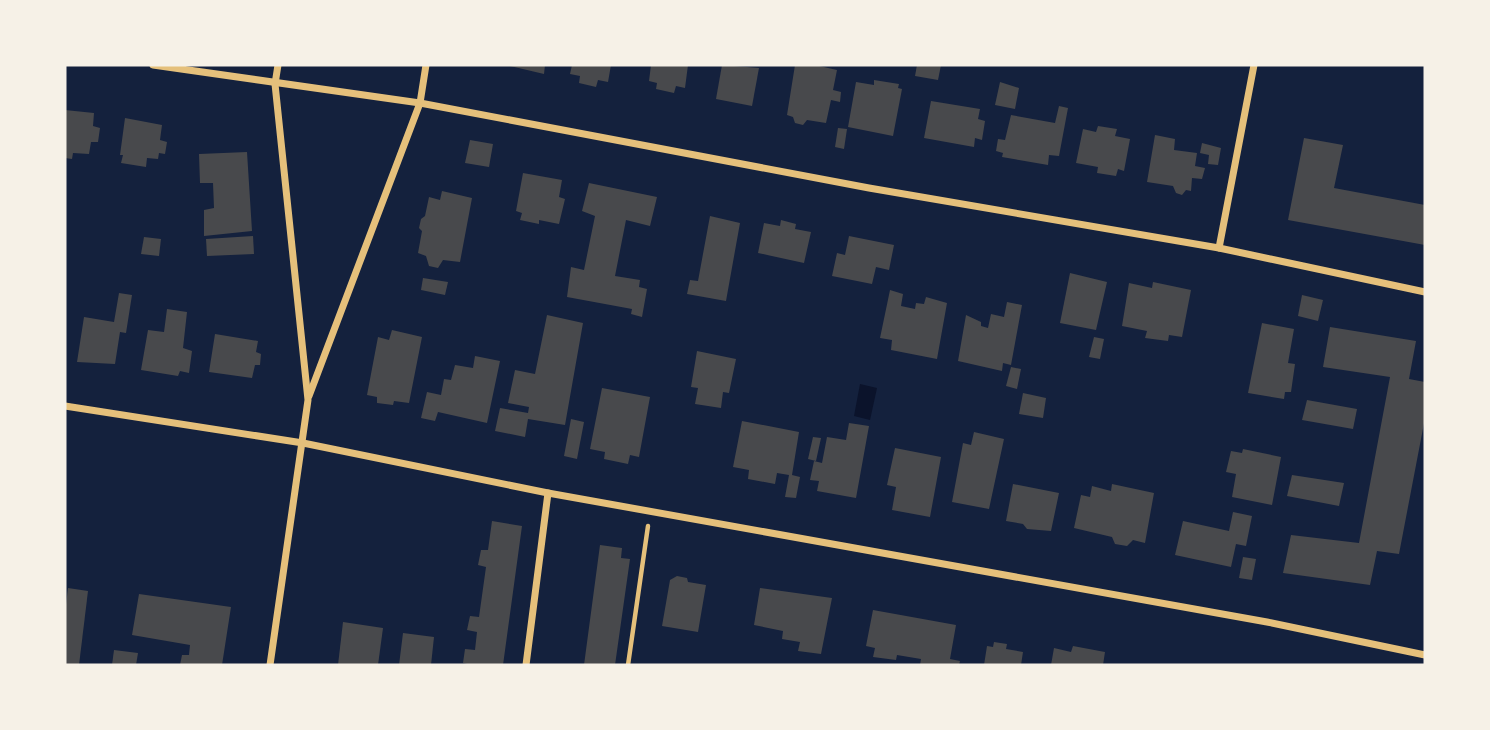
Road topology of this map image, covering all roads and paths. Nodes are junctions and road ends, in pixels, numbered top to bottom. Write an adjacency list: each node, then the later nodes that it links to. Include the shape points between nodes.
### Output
1 (153, 65): 5 (street)
2 (278, 65): 5 (street)
3 (426, 65): 6 (street)
4 (1254, 65): 7 (street)
5 (275, 84): 6 (street); 9 (street)
6 (420, 103): 7 (street); 9 (street)
7 (1219, 248): 8 (street)
8 (1425, 292)
9 (308, 400): 11 (street)
10 (65, 407): 11 (street)
11 (303, 443): 12 (street); 15 (street)
12 (548, 493): 13 (street); 16 (street)
13 (650, 511): 14 (street); 17 (path)
14 (1425, 655)
15 (270, 665)
16 (526, 665)
17 (628, 665)

